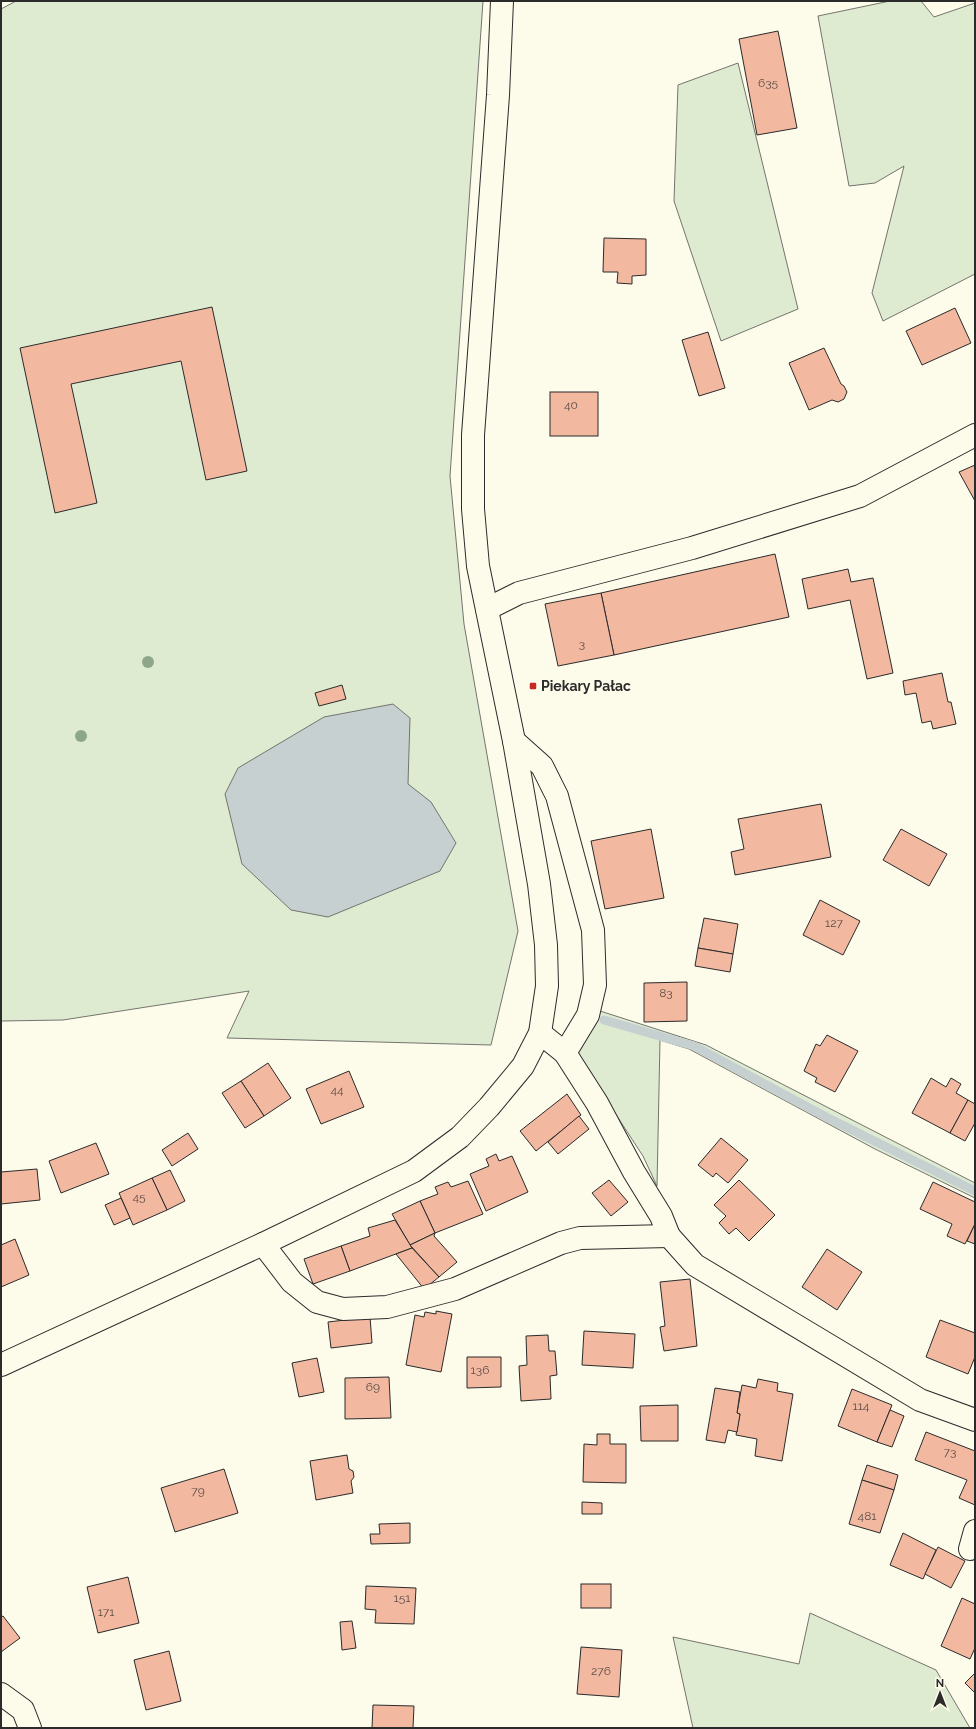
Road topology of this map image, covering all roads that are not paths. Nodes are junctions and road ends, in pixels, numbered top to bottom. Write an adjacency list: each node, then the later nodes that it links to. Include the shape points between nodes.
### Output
1 (502, 1): 3 (street, via 498,95 473,435 476,554)
2 (975, 435): 3 (street, via 860,496 692,548 519,593)
3 (487, 609): 4 (street)
4 (514, 741): 5 (street, via 539,884 546,945 547,986); 6 (street, via 542,766 557,796 593,930 596,985 588,1015)
5 (540, 1033): 6 (street); 8 (street, via 523,1066 460,1137 414,1171)
6 (565, 1053): 7 (street, via 597,1103 661,1216)
7 (669, 1236): 8 (street, via 580,1238 561,1243 455,1289 387,1307 343,1308 317,1302 292,1282); 10 (street, via 695,1265 780,1318 920,1400)
8 (263, 1244): 9 (street)
9 (1, 1365)
10 (975, 1420)
11 (1, 1694): 12 (street, via 23,1710)
12 (30, 1728)

